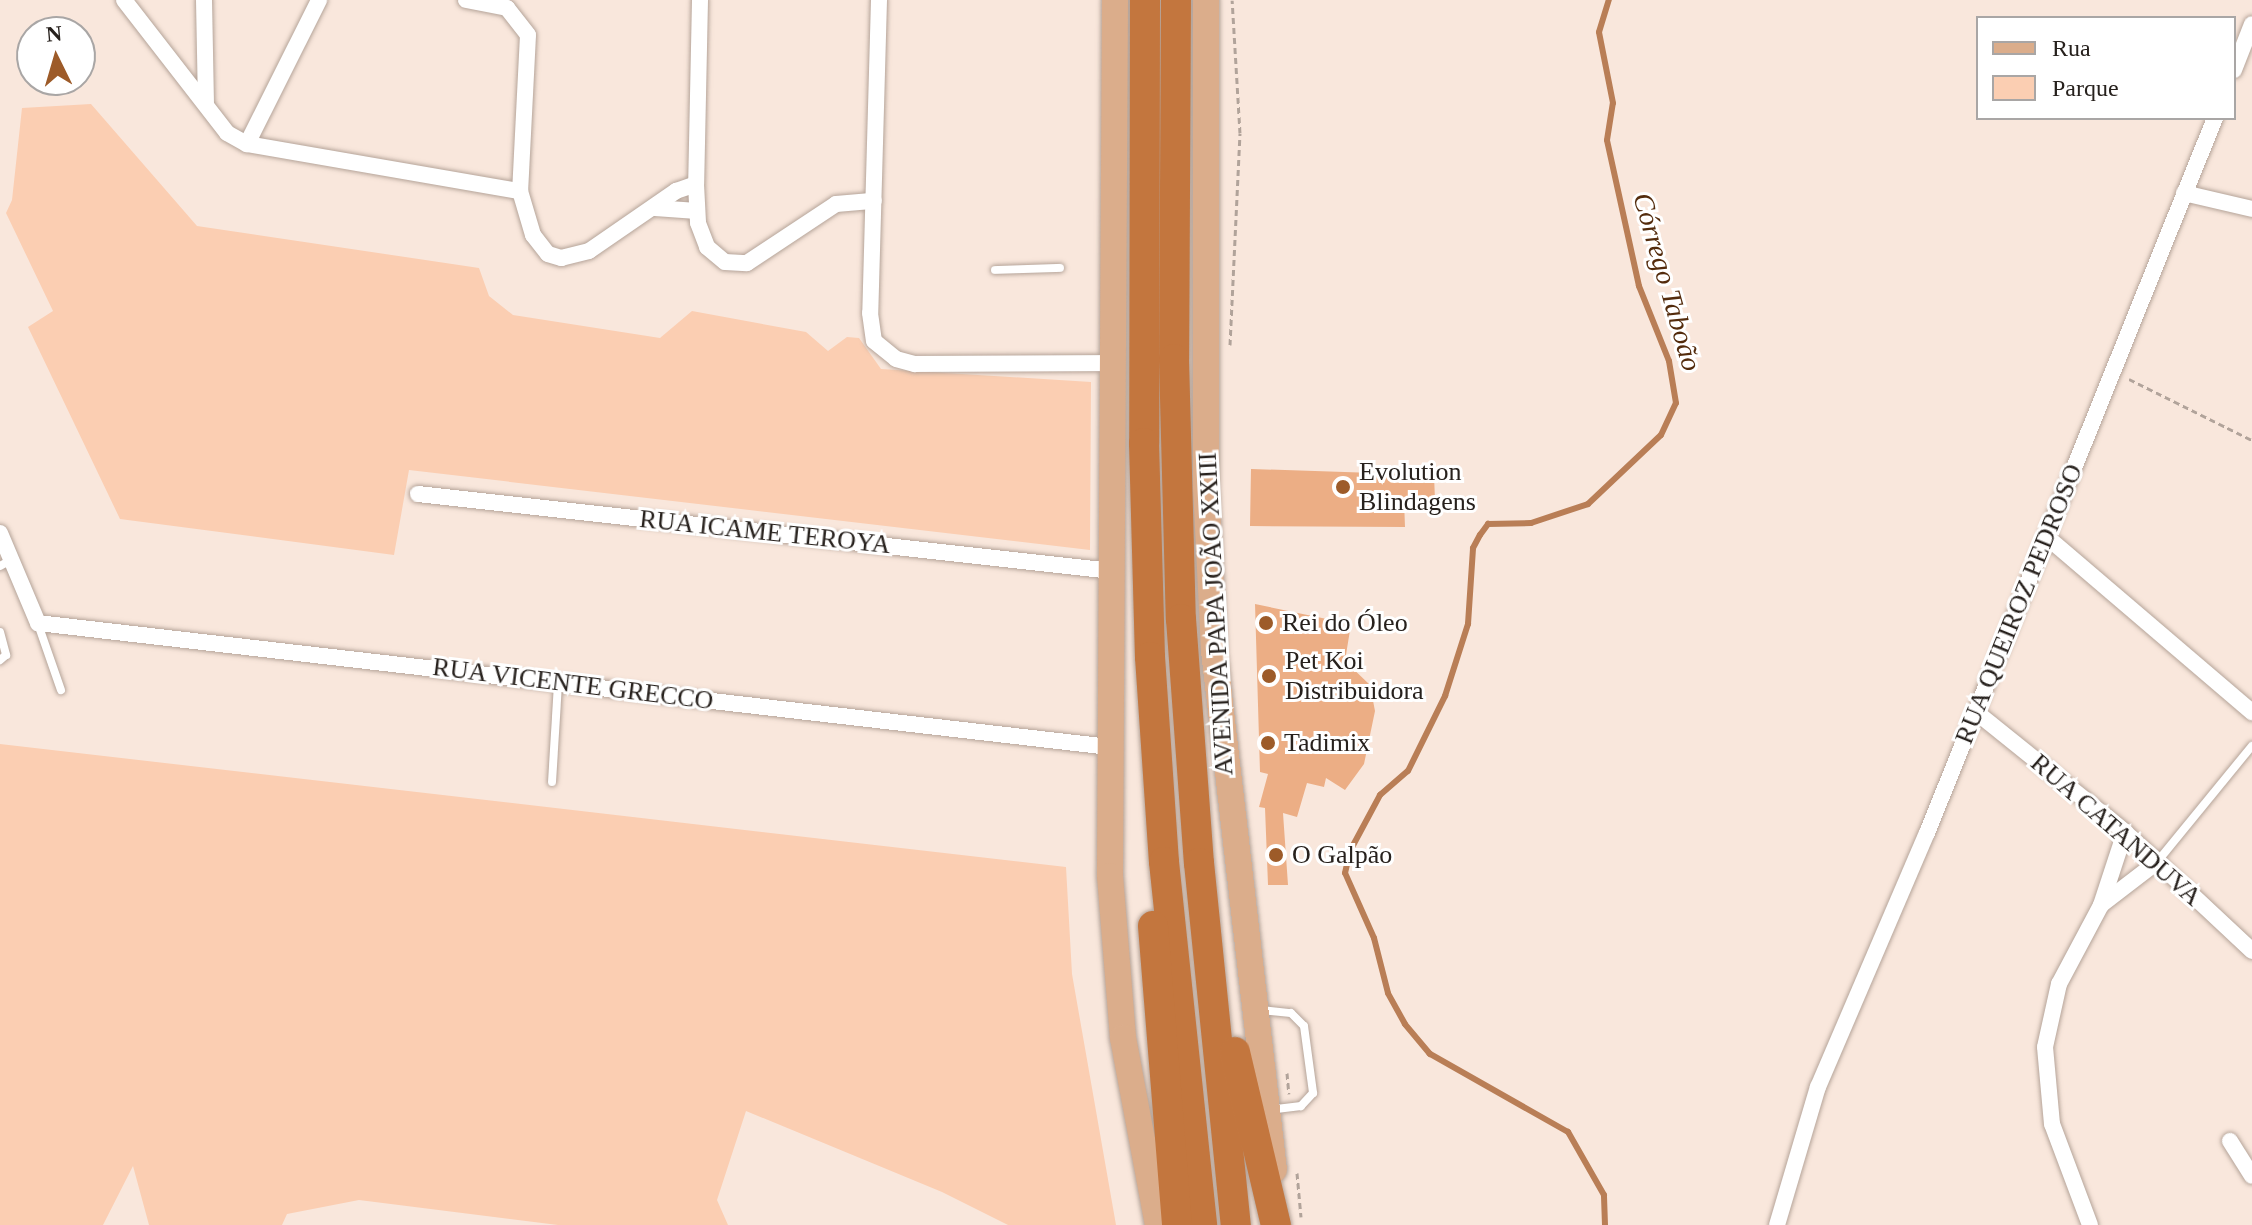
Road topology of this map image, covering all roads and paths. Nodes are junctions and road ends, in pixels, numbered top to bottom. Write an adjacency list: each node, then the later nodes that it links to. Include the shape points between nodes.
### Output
1 (124, 0): 14 (street)
2 (204, 0): 14 (street)
3 (319, 0): 16 (street)
4 (466, 0): 18 (street, via 507,8 528,35)
5 (700, 0): 17 (street)
6 (879, 0): 20 (street)
7 (1115, 0): 27 (main road)
8 (1145, 0): 46 (highway, via 1146,535)
9 (1176, 0): 48 (highway, AVENIDA PAPA JOÃO XXIII, via 1177,500)
10 (1206, 0): 51 (main road, AVENIDA PAPA JOÃO XXIII, via 1207,502 1226,784)
11 (1232, 0): 26 (path, via 1240,133)
12 (2250, 35): 13 (street)
13 (2236, 66)
14 (206, 104): 16 (street, via 227,133)
15 (2214, 120): 19 (street, RUA QUEIROZ PEDROSO)
16 (247, 144): 18 (street)
17 (696, 184): 21 (street, via 676,191); 23 (street)
18 (520, 191): 21 (street, via 540,246 561,258 589,251)
19 (2184, 193): 22 (street); 28 (street, RUA QUEIROZ PEDROSO)
20 (874, 201): 23 (street, via 836,204 764,256 738,264 725,262 707,247); 27 (street, via 870,313 874,341 889,355 915,364)
21 (655, 208): 23 (street)
22 (2252, 209)
23 (697, 211)
24 (1060, 268): 25 (lane)
25 (995, 270)
26 (1230, 349)
27 (1116, 363): 34 (main road)
28 (2111, 371): 29 (path); 32 (street, RUA QUEIROZ PEDROSO)
29 (2252, 440)
30 (418, 494): 34 (street, RUA ICAME TEROYA)
31 (0, 533): 33 (street)
32 (2047, 537): 40 (street, RUA QUEIROZ PEDROSO); 41 (street)
33 (6, 563): 35 (street)
34 (1112, 571): 43 (main road)
35 (38, 623): 38 (street, RUA VICENTE GRECCO); 39 (lane)
36 (0, 632): 37 (lane, via 6,655)
37 (0, 660)
38 (558, 682): 43 (street, RUA VICENTE GRECCO); 44 (lane)
39 (61, 690)
40 (1976, 712): 45 (street, RUA CATANDUVA); 63 (street, RUA QUEIROZ PEDROSO, via 1818,1087)
41 (2252, 712)
42 (2252, 746): 47 (lane)
43 (1109, 747): 57 (main road, via 1115,973 1131,1096)
44 (552, 782)
45 (2125, 832): 47 (street, RUA CATANDUVA); 49 (street)
46 (1164, 862): 58 (highway, via 1153,921 1154,969); 59 (highway)
47 (2157, 862): 49 (street); 50 (street, RUA CATANDUVA)
48 (1199, 863): 60 (highway, AVENIDA PAPA JOÃO XXIII); 61 (highway, via 1220,948 1246,1107)
49 (2101, 905): 64 (street, via 2059,984 2045,1047 2052,1124)
50 (2252, 951)
51 (1256, 1010): 53 (main road, AVENIDA PAPA JOÃO XXIII); 53 (lane, via 1291,1013 1304,1026 1313,1093)
52 (1287, 1070): 53 (path)
53 (1279, 1109): 61 (main road, AVENIDA PAPA JOÃO XXIII)
54 (2230, 1141): 56 (street)
55 (1296, 1165): 62 (path)
56 (2252, 1176)
57 (1158, 1225)
58 (1177, 1225)
59 (1202, 1225)
60 (1236, 1225)
61 (1278, 1225)
62 (1301, 1225)
63 (1777, 1225)
64 (2090, 1225)

